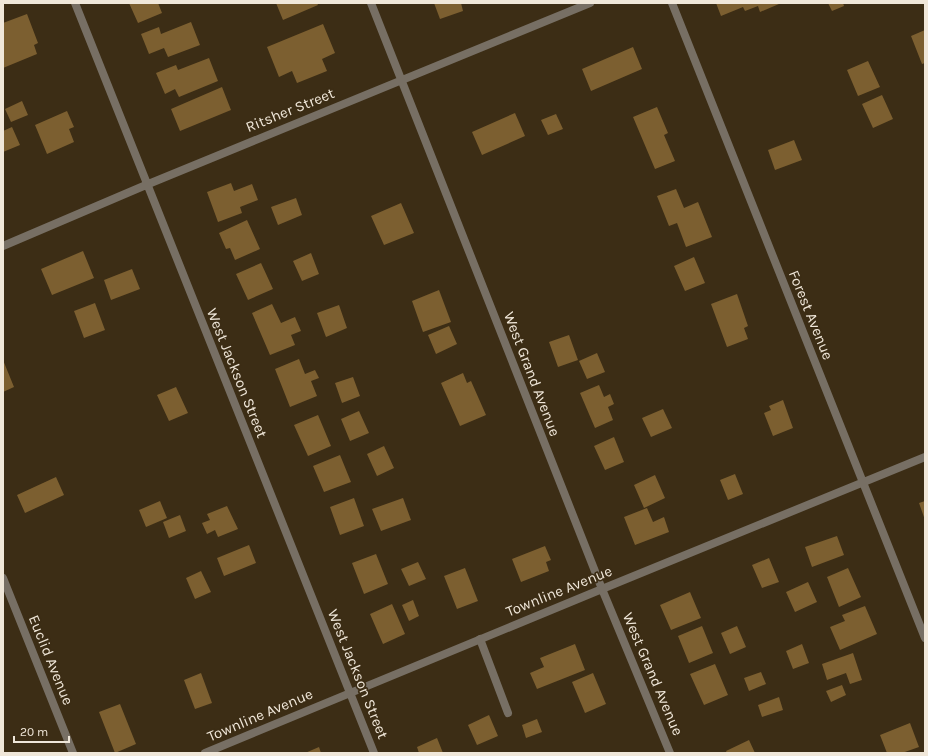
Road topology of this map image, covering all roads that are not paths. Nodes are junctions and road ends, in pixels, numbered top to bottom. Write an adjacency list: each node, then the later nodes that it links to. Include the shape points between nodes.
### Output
1 (75, 3): 6 (street, West Jackson Street)
2 (371, 3): 5 (street, West Grand Avenue)
3 (590, 3): 5 (street, Ritsher Street)
4 (672, 3): 9 (street, Forest Avenue)
5 (402, 80): 6 (street, Ritsher Street); 11 (street, West Grand Avenue)
6 (146, 184): 7 (street, Ritsher Street); 14 (street, West Jackson Street)
7 (3, 246)
8 (925, 457): 9 (street, Townline Avenue)
9 (863, 483): 11 (street, Townline Avenue); 12 (street, Forest Avenue)
10 (3, 578): 16 (street, Euclid Avenue)
11 (602, 589): 13 (street, Townline Avenue); 19 (street, West Grand Avenue)
12 (925, 638)
13 (480, 639): 14 (street, Townline Avenue); 15 (street)
14 (350, 693): 17 (street, Townline Avenue); 18 (street, West Jackson Street)
15 (508, 713)
16 (73, 753)
17 (205, 753)
18 (374, 753)
19 (670, 753)

